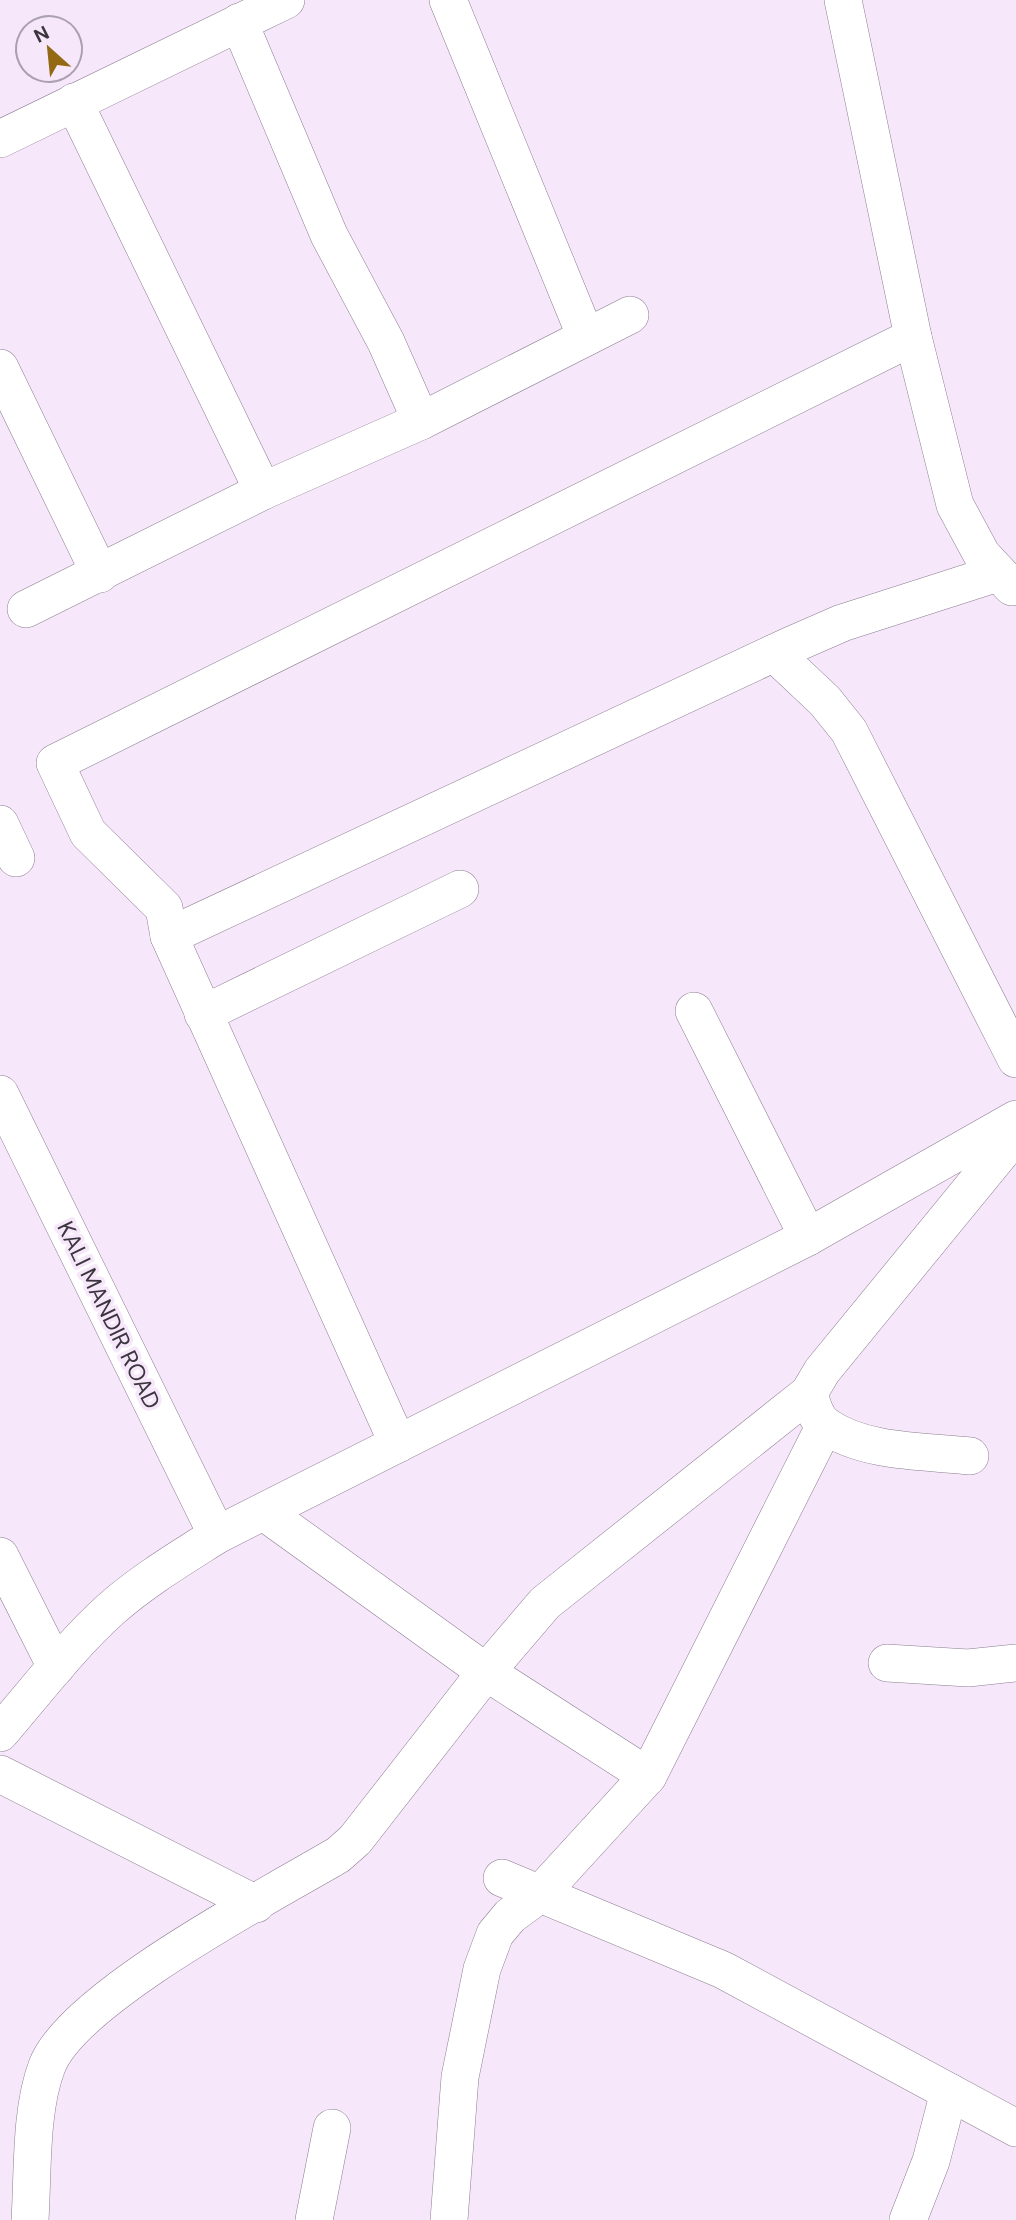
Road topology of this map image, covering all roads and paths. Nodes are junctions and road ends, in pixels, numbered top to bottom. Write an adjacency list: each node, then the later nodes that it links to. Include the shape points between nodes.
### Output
1 (286, 0): 4 (street)
2 (448, 0): 8 (street)
3 (843, 0): 9 (street)
4 (239, 22): 5 (street); 11 (street, via 330,235)
5 (74, 102): 6 (street); 12 (street)
6 (0, 139)
7 (630, 315): 8 (street)
8 (586, 337): 11 (street)
9 (913, 337): 14 (street, via 955,505 982,555); 20 (street, via 55,763 88,833 164,908)
10 (0, 368): 13 (street)
11 (421, 421): 12 (street)
12 (263, 491): 13 (street)
13 (100, 574): 15 (street)
14 (1007, 581): 16 (street, via 842,623)
15 (26, 609)
16 (774, 653): 20 (street); 23 (street, via 825,701 849,732)
17 (0, 824): 18 (street)
18 (16, 858)
19 (460, 889): 22 (street)
20 (169, 936): 22 (street)
21 (694, 1011): 27 (street)
22 (204, 1014): 30 (street)
23 (1016, 1059)
24 (0, 1094): 33 (street, KALI MANDIR ROAD)
25 (1016, 1118): 27 (street)
26 (1016, 1134): 28 (street, via 822,1371)
27 (808, 1237): 30 (street)
28 (809, 1393): 29 (street, via 813,1409); 38 (street, via 545,1603)
29 (825, 1425): 31 (street, via 891,1448); 41 (street)
30 (398, 1444): 32 (street)
31 (970, 1456)
32 (264, 1511): 33 (street); 38 (street)
33 (217, 1535): 37 (street, via 161,1569 111,1609)
34 (0, 1556): 37 (street)
35 (887, 1663): 36 (street, via 968,1668)
36 (1016, 1663)
37 (56, 1667): 39 (street)
38 (486, 1672): 41 (street); 44 (street, via 355,1840)
39 (0, 1733)
40 (0, 1774): 44 (street)
41 (648, 1776): 43 (street)
42 (502, 1878): 43 (street)
43 (540, 1894): 45 (street, via 723,1970); 50 (street, via 495,1934 482,1969 460,2077)
44 (256, 1904): 48 (street, via 129,1982 58,2044 39,2093)
45 (949, 2092): 47 (street); 51 (street, via 931,2161)
46 (332, 2128): 49 (street)
47 (1016, 2128)
48 (30, 2220)
49 (314, 2220)
50 (449, 2220)
51 (908, 2220)

